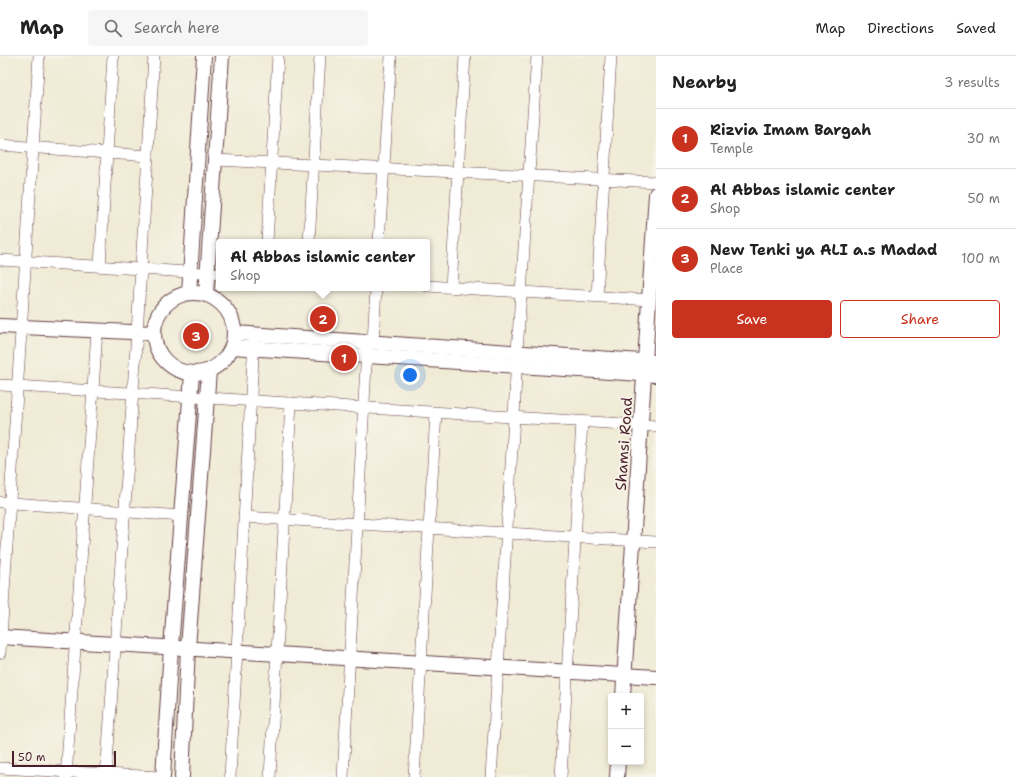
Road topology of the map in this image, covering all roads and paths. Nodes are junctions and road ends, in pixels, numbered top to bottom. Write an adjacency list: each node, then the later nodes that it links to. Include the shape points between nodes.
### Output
1 (39, 56): 13 (street)
2 (113, 56): 14 (street)
3 (154, 56): 15 (street)
4 (204, 56): 32 (street)
5 (222, 56): 16 (street)
6 (278, 56): 17 (street)
7 (320, 56): 18 (street)
8 (391, 56): 19 (street)
9 (465, 56): 20 (street)
10 (537, 56): 21 (street)
11 (611, 56): 22 (street)
12 (0, 145): 13 (street)
13 (33, 148): 14 (street); 29 (street)
14 (107, 153): 15 (street); 30 (street)
15 (148, 156): 31 (street)
16 (215, 160): 17 (street); 33 (street)
17 (271, 163): 18 (street); 25 (street)
18 (313, 165): 19 (street); 26 (street)
19 (384, 169): 20 (street); 27 (street)
20 (458, 172): 21 (street); 35 (street)
21 (529, 176): 22 (street); 37 (street)
22 (604, 180): 23 (street); 40 (street)
23 (656, 182)
24 (656, 194): 41 (street, Shamsi Road)
25 (267, 239)
26 (309, 239)
27 (379, 239)
28 (0, 260): 29 (street)
29 (26, 262): 30 (street); 43 (street)
30 (100, 266): 31 (street)
31 (140, 269): 32 (street); 45 (street)
32 (190, 272): 33 (street); 38 (street)
33 (213, 273): 39 (street)
34 (430, 286): 35 (street)
35 (451, 287): 37 (street)
36 (376, 291): 50 (street)
37 (522, 292): 40 (street); 52 (street)
38 (189, 293): 39 (street, via 199,292); 46 (street, via 166,304 158,315)
39 (206, 295): 47 (street, via 224,306 232,317)
40 (596, 296): 41 (street)
41 (650, 300): 53 (street, Shamsi Road)
42 (0, 326): 43 (street)
43 (21, 327): 44 (street); 57 (street)
44 (97, 331): 45 (street); 58 (street)
45 (137, 333): 46 (street); 59 (street)
46 (153, 333): 55 (street, via 160,355 170,366)
47 (235, 333): 48 (street); 49 (street)
48 (254, 334): 50 (street); 51 (street)
49 (232, 347): 51 (street); 54 (street, via 221,365)
50 (369, 347): 51 (street); 52 (street); 64 (street)
51 (253, 348): 62 (street)
52 (517, 359): 53 (street); 66 (street)
53 (651, 368): 68 (street, Shamsi Road)
54 (209, 371): 55 (street); 61 (street)
55 (192, 374): 60 (street)
56 (0, 385): 57 (street)
57 (18, 386): 58 (street); 70 (street)
58 (93, 391): 59 (street); 71 (street)
59 (132, 393): 60 (street); 72 (street)
60 (190, 397): 61 (street); 73 (street)
61 (207, 398): 62 (street); 86 (street)
62 (250, 401): 63 (street); 74 (street)
63 (292, 403): 64 (street); 75 (street)
64 (363, 408): 65 (street); 76 (street)
65 (436, 413): 66 (street); 77 (street)
66 (514, 418): 67 (street); 78 (street)
67 (582, 422): 68 (street); 79 (street)
68 (642, 425): 69 (street); 80 (street, Shamsi Road)
69 (656, 426)
70 (5, 502): 71 (street); 82 (street)
71 (85, 508): 72 (street); 83 (street)
72 (124, 511): 73 (street); 84 (street)
73 (181, 516): 85 (street)
74 (244, 517): 75 (street); 87 (street)
75 (285, 519): 76 (street); 89 (street)
76 (357, 524): 77 (street); 90 (street)
77 (429, 528): 78 (street); 91 (street)
78 (507, 533): 79 (street); 92 (street)
79 (575, 537): 80 (street); 93 (street)
80 (634, 541): 81 (street); 94 (street, Shamsi Road)
81 (656, 542)
82 (1, 637): 83 (street); 88 (street)
83 (76, 641): 84 (street); 99 (street)
84 (115, 644): 85 (street); 100 (street)
85 (171, 647): 86 (street); 102 (street)
86 (188, 648): 87 (street); 103 (street)
87 (237, 651): 89 (street); 104 (street)
88 (0, 653)
89 (277, 654): 90 (street); 105 (street)
90 (349, 658): 91 (street); 106 (street)
91 (421, 663): 92 (street); 107 (street)
92 (498, 668): 93 (street); 108 (street)
93 (567, 672): 94 (street); 109 (street)
94 (625, 675): 95 (street); 96 (street, Shamsi Road)
95 (656, 677)
96 (623, 693)
97 (618, 765): 110 (street)
98 (0, 768): 99 (street)
99 (66, 774): 100 (street)
100 (106, 776): 101 (street)
101 (160, 777)
102 (164, 777)
103 (182, 777)
104 (230, 777)
105 (270, 777)
106 (343, 777)
107 (414, 777)
108 (491, 777)
109 (561, 777)
110 (617, 777)

